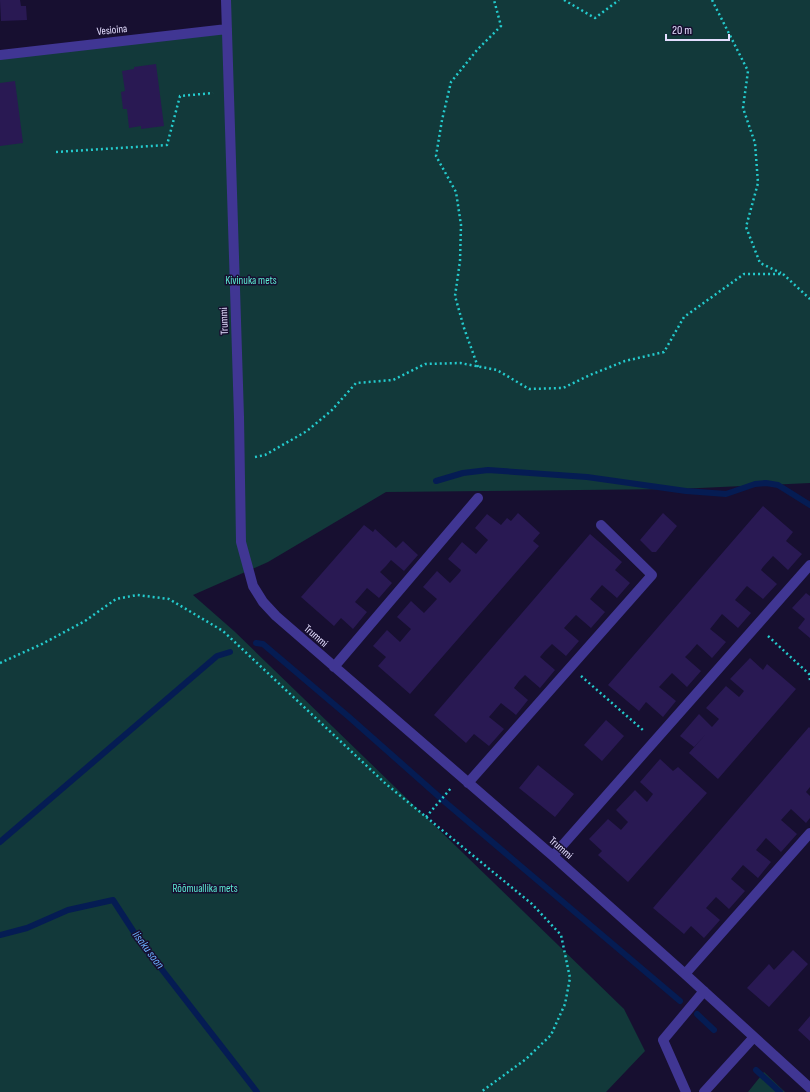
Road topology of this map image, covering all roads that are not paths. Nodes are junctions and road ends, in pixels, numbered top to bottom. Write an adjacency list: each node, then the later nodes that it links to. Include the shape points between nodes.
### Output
1 (226, 0): 2 (street, Trummi)
2 (228, 29): 3 (street, Vesioina); 7 (street, Trummi, via 240,542 253,586 263,602)
3 (0, 55)
4 (478, 498): 7 (street)
5 (601, 525): 8 (street, via 652,574)
6 (810, 565): 10 (street)
7 (334, 667): 8 (street, Trummi)
8 (468, 782): 10 (street, Trummi)
9 (810, 833): 11 (street)
10 (553, 856): 11 (street, Trummi)
11 (685, 974): 12 (street, Trummi)
12 (704, 991): 13 (street, Trummi); 15 (street, via 663,1040)
13 (754, 1037): 14 (street, Trummi); 16 (street)
14 (810, 1088)
15 (686, 1092)
16 (704, 1092)

